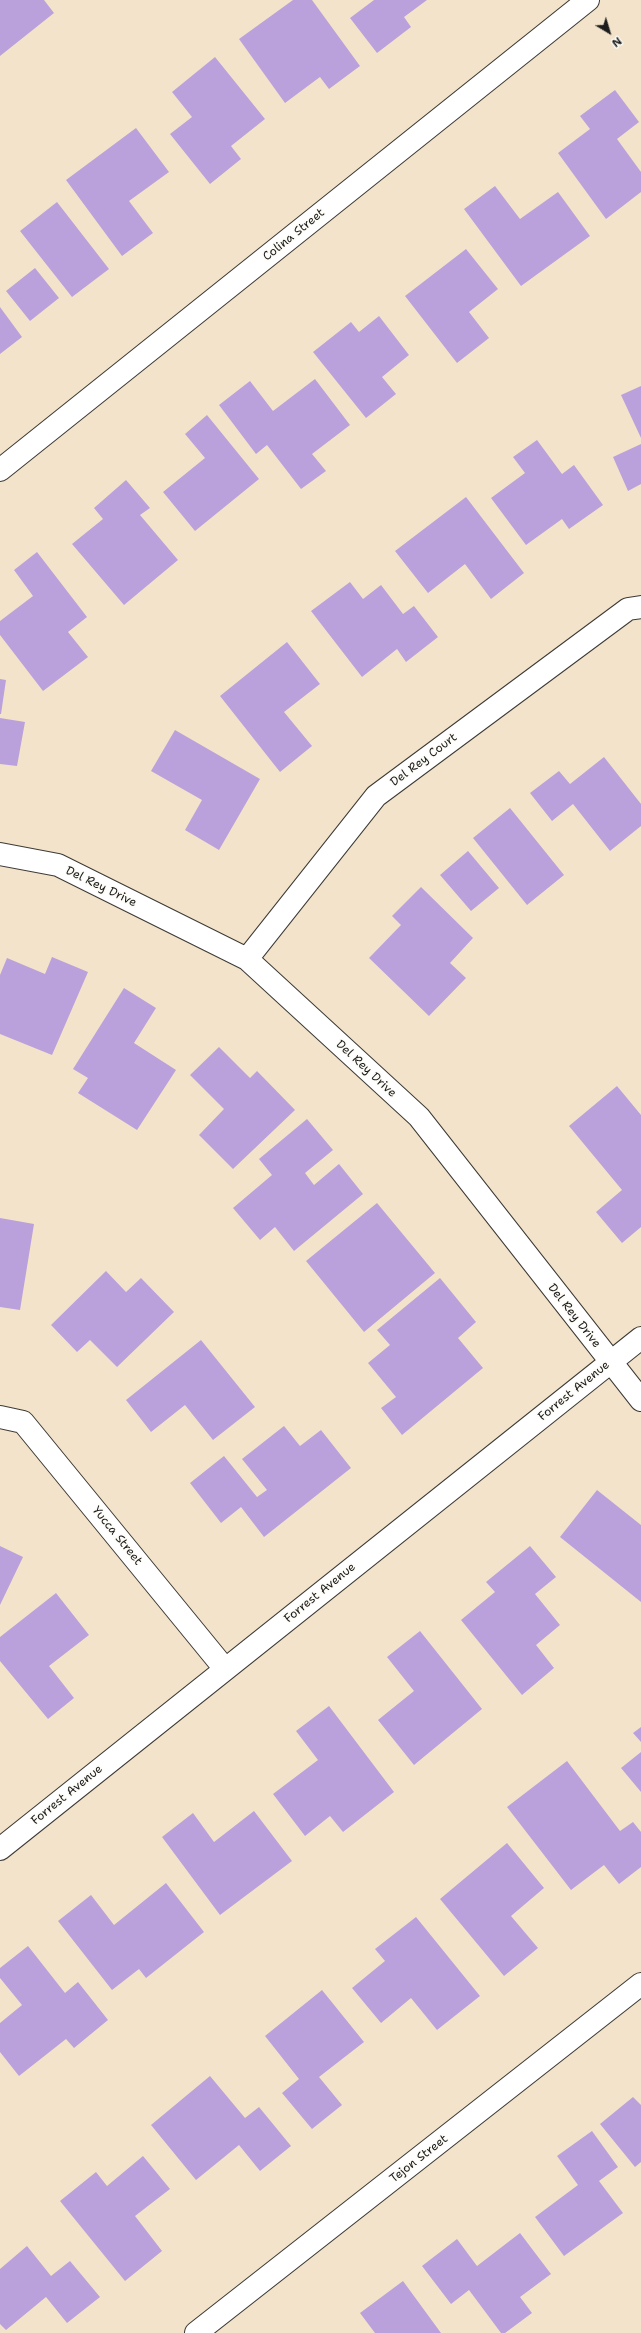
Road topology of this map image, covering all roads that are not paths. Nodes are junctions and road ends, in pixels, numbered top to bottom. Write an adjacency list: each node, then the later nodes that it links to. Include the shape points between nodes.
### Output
1 (588, 0): 2 (street, Colina Street)
2 (0, 470)
3 (641, 607): 5 (street, Del Rey Court, via 628,609 376,796)
4 (0, 854): 5 (street, Del Rey Drive, via 58,865)
5 (247, 959): 7 (street, Del Rey Drive, via 419,1117)
6 (641, 1338): 7 (street, Forrest Avenue)
7 (609, 1362): 8 (street, Del Rey Drive); 10 (street, Forrest Avenue)
8 (641, 1400)
9 (0, 1417): 10 (street, Yucca Street, via 24,1422)
10 (225, 1668): 11 (street, Forrest Avenue)
11 (0, 1849)
12 (641, 1984): 13 (street, Tejon Street)
13 (196, 2333)

